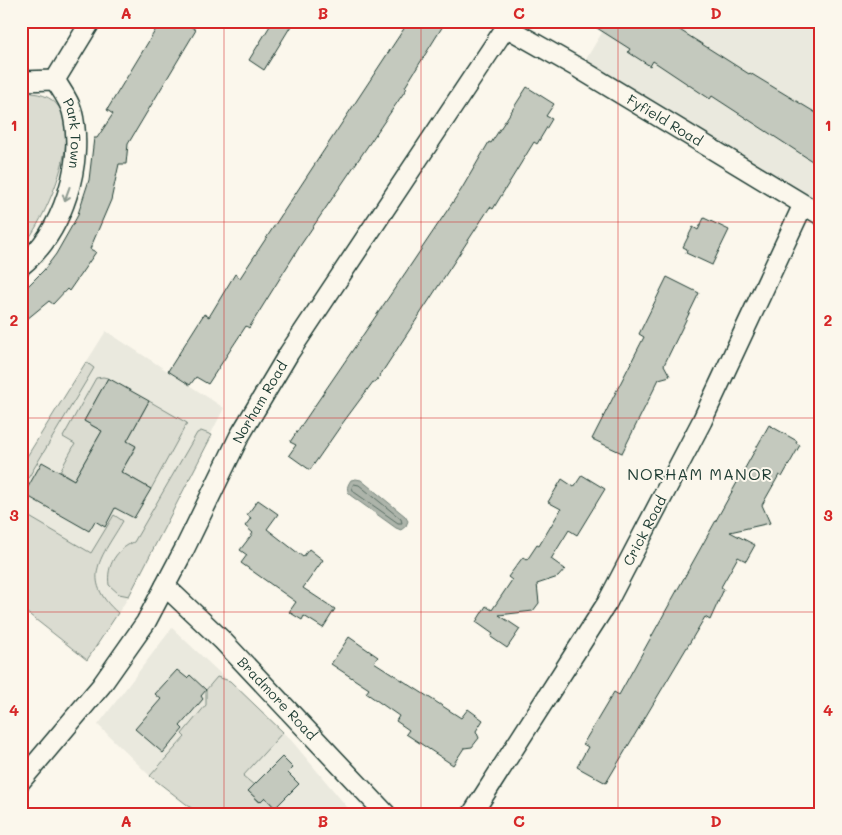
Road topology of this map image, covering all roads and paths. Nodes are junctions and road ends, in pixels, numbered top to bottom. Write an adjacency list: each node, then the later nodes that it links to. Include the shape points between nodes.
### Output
1 (91, 21): 3 (street, Park Town)
2 (508, 24): 5 (street, Fyfield Road); 8 (street, Norham Road, via 289,353 239,437)
3 (55, 80): 4 (street, Park Town); 7 (street, Park Town, one-way to 7, via 71,108 76,133 76,160 55,225)
4 (21, 81)
5 (803, 204): 6 (street, Fyfield Road); 11 (street, Crick Road, via 702,421 607,603)
6 (821, 215)
7 (21, 266)
8 (165, 586): 9 (street, Norham Road, via 146,622 102,686); 10 (street, Bradmore Road, via 222,640)
9 (21, 781)
10 (386, 814)
11 (472, 814)

